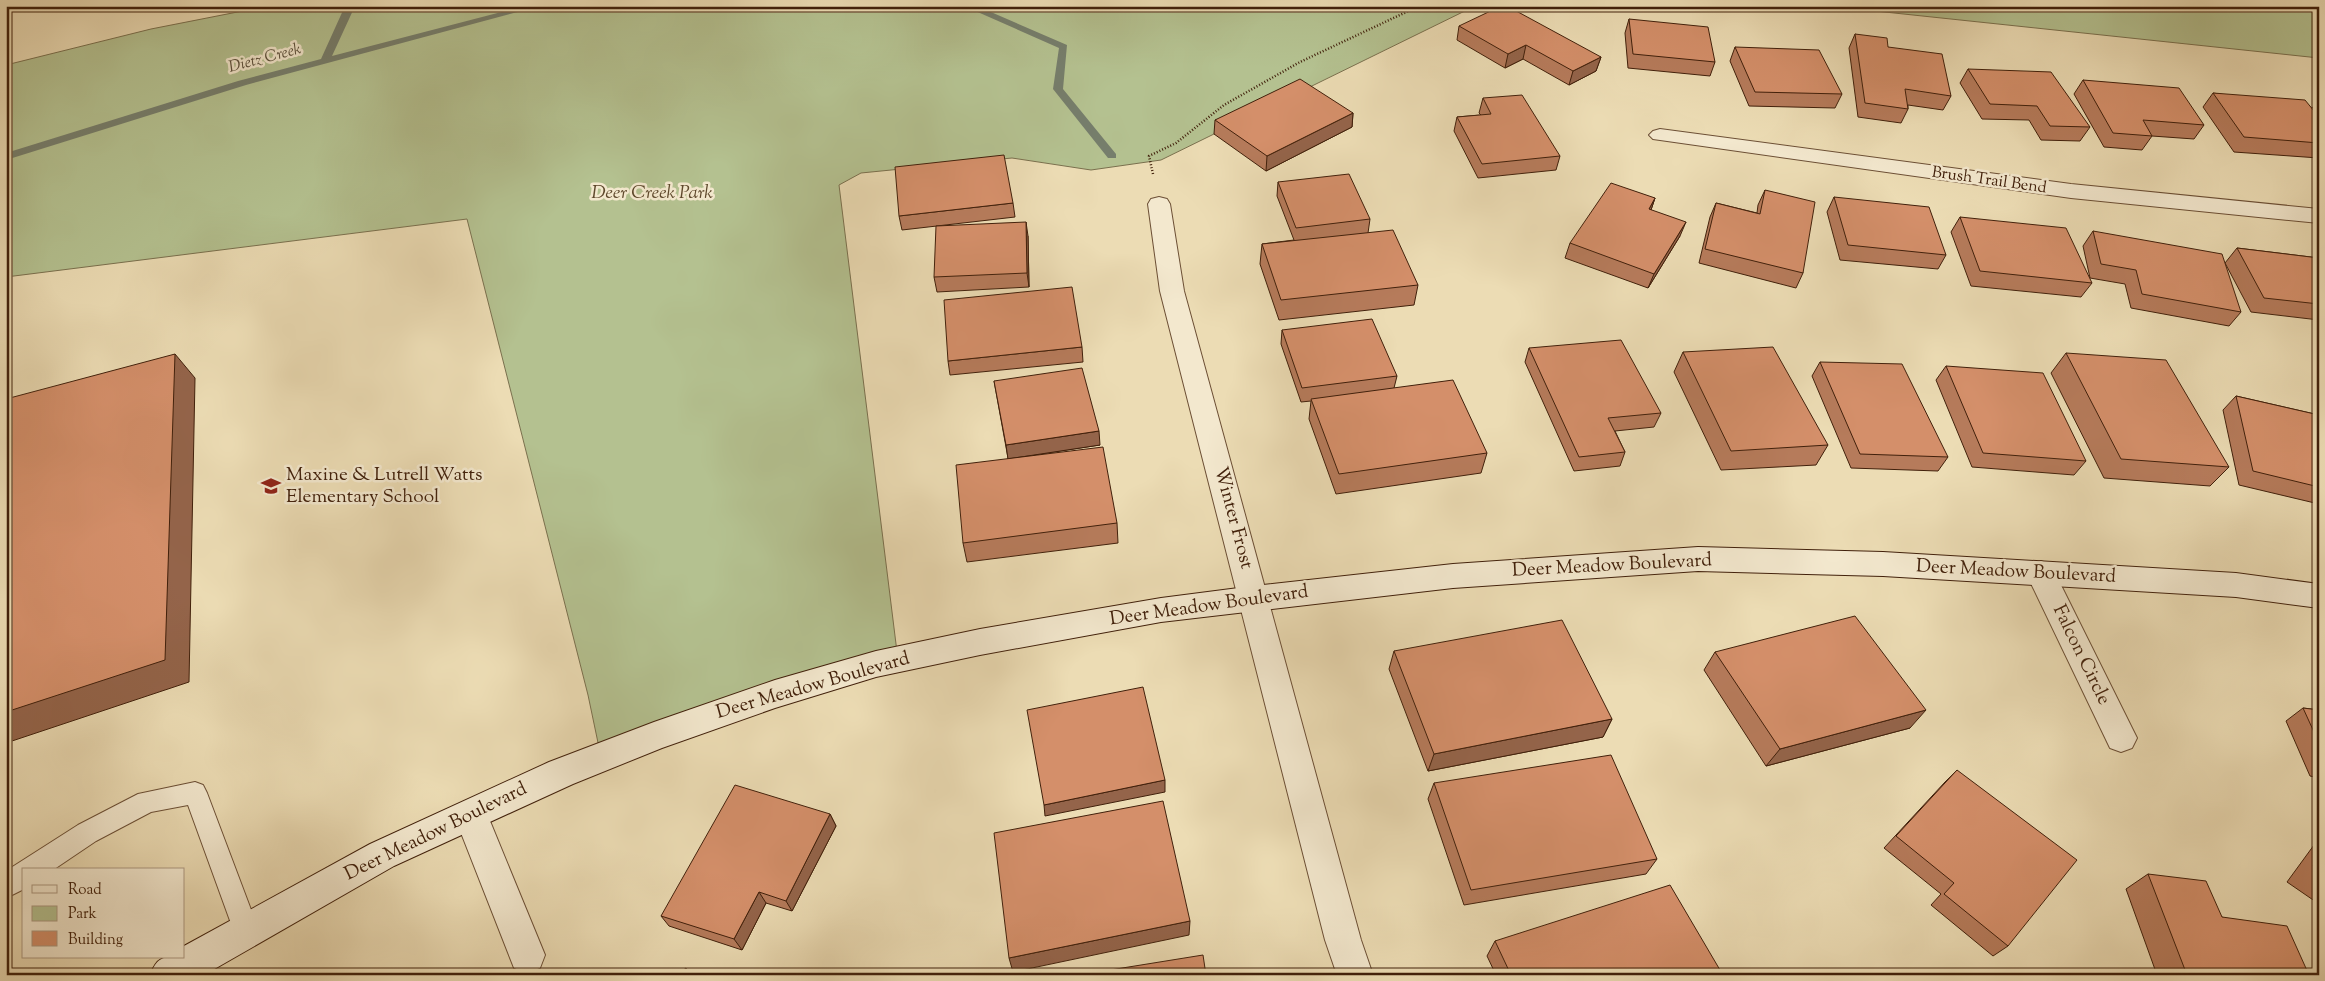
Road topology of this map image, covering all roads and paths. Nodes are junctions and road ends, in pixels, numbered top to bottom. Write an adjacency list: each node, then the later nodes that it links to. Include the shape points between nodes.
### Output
1 (1419, 6): 3 (path, via 1300,62 1224,105 1176,143 1149,156)
2 (1660, 135): 4 (street, Brush Trail Bend, via 2069,192)
3 (1159, 204): 7 (street, Winter Frost, via 1172,291)
4 (2319, 216)
5 (2041, 573): 6 (street, Deer Meadow Boulevard, via 2236,585); 7 (street, Deer Meadow Boulevard, via 1883,564 1698,559 1453,576); 8 (street, Falcon Circle)
6 (2319, 596)
7 (1254, 598): 9 (street, Deer Meadow Boulevard, via 1161,610 876,664 775,694 654,736 561,773); 16 (street, Winter Frost, via 1343,940)
8 (2121, 738)
9 (471, 815): 13 (street, Deer Meadow Boulevard, via 382,854); 14 (street)
10 (33, 868): 13 (lane, via 87,833 147,802 195,794)
11 (22, 875): 12 (lane)
12 (6, 886)
13 (246, 931): 15 (street, Deer Meadow Boulevard)
14 (527, 955)
15 (168, 975)
16 (1355, 975)

